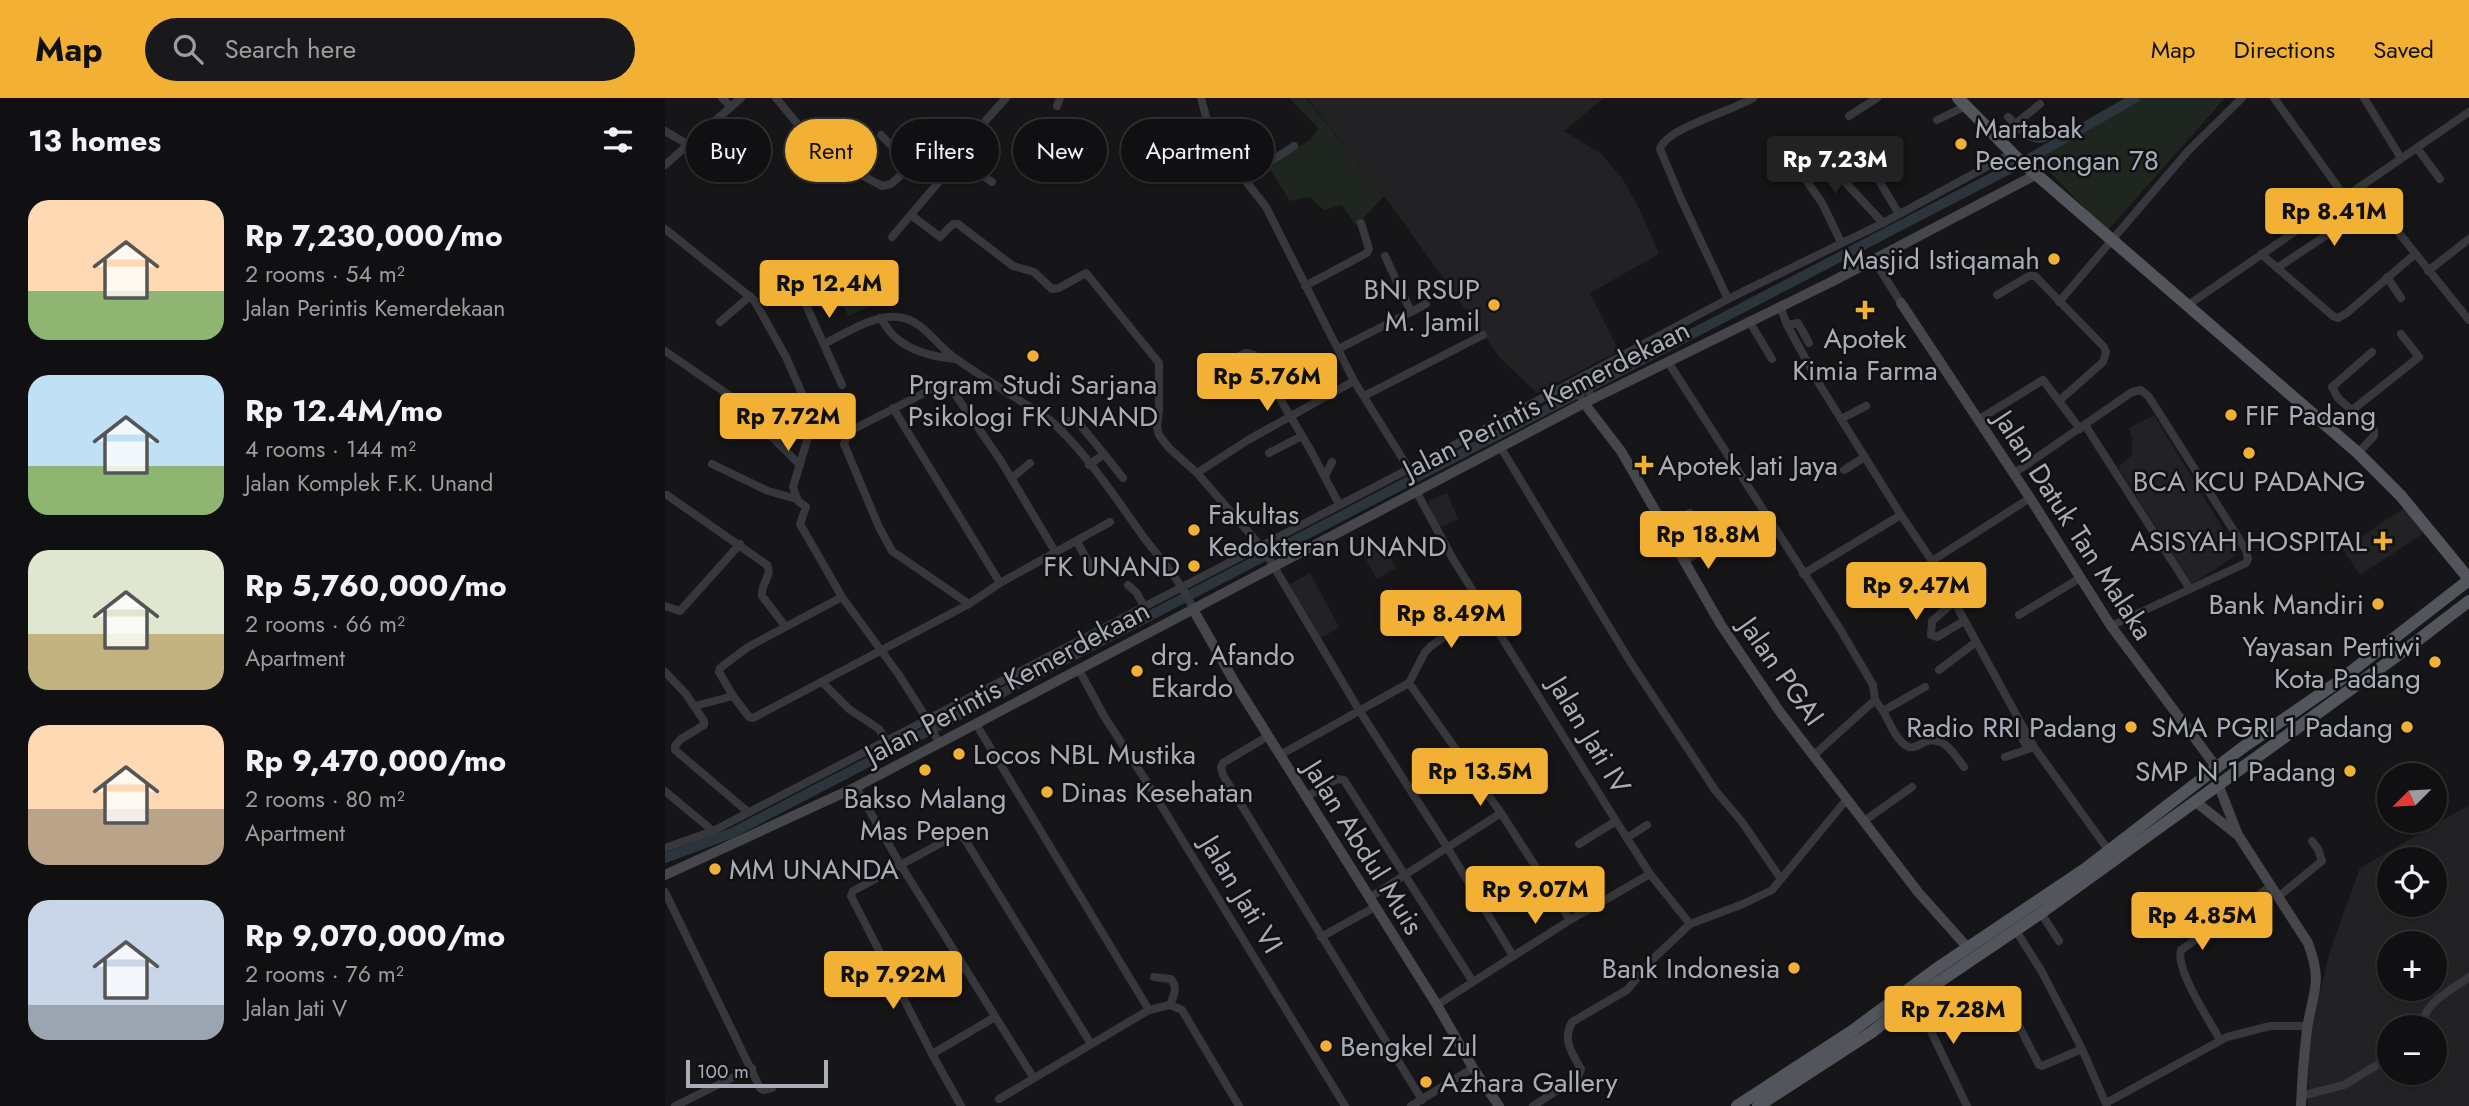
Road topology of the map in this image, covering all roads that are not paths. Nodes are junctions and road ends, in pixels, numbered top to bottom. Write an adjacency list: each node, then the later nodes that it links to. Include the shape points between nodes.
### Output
1 (722, 98): 14 (street)
2 (741, 98): 14 (street)
3 (776, 98): 41 (street, via 806,133 856,172 881,186)
4 (1006, 98): 11 (street)
5 (1201, 98): 20 (street)
6 (1753, 98): 68 (street, via 1677,133 1660,149)
7 (1877, 98): 16 (street)
8 (2242, 98): 54 (street)
9 (2274, 98): 45 (street)
10 (2364, 98): 33 (street)
11 (996, 102): 19 (street)
12 (1962, 102): 21 (street); 26 (main road)
13 (2039, 104): 22 (street)
14 (731, 107): 18 (street)
15 (2469, 112): 31 (street)
16 (1849, 116)
17 (2008, 117): 22 (street)
18 (718, 119)
19 (985, 119)
20 (1207, 119)
21 (1937, 120)
22 (2017, 125): 24 (street, via 2036,140); 26 (street)
23 (665, 131): 27 (street)
24 (2060, 131)
25 (881, 135): 28 (street)
26 (1997, 139): 32 (main road)
27 (686, 143)
28 (891, 145)
29 (1294, 146): 34 (street)
30 (686, 148): 35 (street)
31 (2417, 148): 33 (street); 40 (street)
32 (2013, 155): 38 (main road); 47 (street)
33 (2401, 158): 44 (street)
34 (1274, 159)
35 (665, 165)
36 (1797, 167): 55 (street)
37 (1833, 169): 39 (street)
38 (2035, 173): 54 (main road); 59 (main road, Jalan Perintis Kemerdekaan)
39 (1845, 179): 47 (street, via 1863,171 1875,174); 50 (street)
40 (2440, 179)
41 (893, 182)
42 (937, 182): 48 (street)
43 (1248, 182): 64 (street, via 1273,219)
44 (2361, 186): 45 (street); 46 (street)
45 (2346, 197): 56 (street)
46 (2375, 203): 57 (street); 61 (street)
47 (1899, 214): 50 (street)
48 (911, 215): 52 (street); 118 (street, via 940,237 958,224 1013,266 1034,272 1052,289 1081,274 1089,275 1159,363 1159,435)
49 (1361, 223): 64 (street, via 1367,253)
50 (1883, 223): 55 (street)
51 (665, 229): 66 (street)
52 (892, 237)
53 (2469, 239): 62 (street)
54 (2112, 240): 69 (street); 72 (main road)
55 (1842, 242): 68 (street)
56 (2261, 254): 61 (street); 72 (street)
57 (2415, 254): 62 (street); 63 (street)
58 (1385, 256): 74 (street)
59 (1874, 260): 70 (street); 73 (main road, Jalan Perintis Kemerdekaan)
60 (789, 267): 83 (street)
61 (2277, 268): 63 (street, via 2339,318)
62 (2428, 271): 76 (street)
63 (2387, 277): 67 (street)
64 (1305, 286): 84 (street)
65 (1997, 295): 69 (street, via 2032,275)
66 (750, 296): 78 (street); 114 (street, via 786,357 810,412)
67 (2401, 298)
68 (1728, 299): 92 (street)
69 (2059, 302): 96 (street, via 2106,352 2103,362)
70 (1901, 303): 102 (main road, Jalan Datuk Tan Malaka)
71 (1426, 304): 74 (street)
72 (2188, 305): 108 (main road)
73 (1780, 306): 77 (main road, Jalan Perintis Kemerdekaan); 79 (street)
74 (1411, 312): 84 (street)
75 (880, 318): 83 (street); 87 (street, via 908,345); 87 (street, via 912,321)
76 (2469, 320)
77 (1749, 321): 88 (street); 89 (main road, Jalan Perintis Kemerdekaan)
78 (720, 322)
79 (1787, 325): 82 (street, via 1798,323); 101 (street)
80 (2401, 334): 99 (street, via 2419,358)
81 (1483, 335): 94 (street)
82 (1809, 343)
83 (824, 344): 93 (street)
84 (1338, 349): 91 (street)
85 (665, 351): 114 (street, via 733,398)
86 (2372, 352): 99 (street, via 2332,387)
87 (955, 359): 104 (street)
88 (1772, 359)
89 (1668, 362): 95 (main road, Jalan Perintis Kemerdekaan); 141 (street)
90 (1222, 364): 100 (street, via 1246,353 1254,355)
91 (1355, 381): 94 (street); 100 (street)
92 (1579, 383): 95 (street); 116 (street)
93 (842, 385)
94 (1364, 396): 116 (street)
95 (1587, 398): 106 (main road, Jalan Perintis Kemerdekaan); 131 (main road, Jalan PGAI)
96 (2060, 400): 102 (street, via 2041,380); 103 (street)
97 (1866, 406): 101 (street)
98 (893, 408): 121 (street, via 937,387 950,387); 144 (street); 151 (street, via 848,432 844,444 892,551)
99 (2351, 411): 108 (street, via 2375,433)
100 (1290, 417): 105 (street); 118 (street)
101 (1841, 419): 110 (street)
102 (1977, 420): 119 (main road, Jalan Datuk Tan Malaka)
103 (2083, 427): 119 (street); 147 (street); 147 (street, via 2131,392 2145,393 2248,559)
104 (1059, 429): 109 (street, via 1068,421 1077,421); 115 (street)
105 (1302, 436): 107 (street); 120 (street)
106 (1501, 448): 123 (main road, Jalan Perintis Kemerdekaan); 209 (street, via 1639,674 1715,790)
107 (1269, 453)
108 (2358, 453): 143 (main road, via 2401,496)
109 (1104, 454): 115 (street); 122 (street)
110 (1865, 457): 117 (street); 129 (street)
111 (1332, 462): 120 (street)
112 (1030, 463): 121 (street)
113 (712, 464): 126 (street, via 768,491)
114 (800, 465): 126 (street, via 793,487)
115 (1089, 465): 146 (street)
116 (1409, 469): 127 (street)
117 (1845, 470)
118 (1197, 473): 135 (street)
119 (2013, 474): 125 (main road, Jalan Datuk Tan Malaka)
120 (1325, 476): 127 (street)
121 (1012, 478): 136 (street)
122 (1123, 478)
123 (1416, 491): 139 (main road, Jalan Perintis Kemerdekaan); 155 (street, Jalan Jati IV)
124 (667, 495): 133 (street)
125 (2030, 498): 138 (street); 142 (main road, Jalan Datuk Tan Malaka)
126 (797, 499): 148 (street, via 806,507 800,524)
127 (1339, 504): 135 (street)
128 (1690, 513): 131 (street)
129 (1901, 516): 138 (street); 141 (street)
130 (1110, 522): 132 (street)
131 (1667, 528): 137 (main road, Jalan PGAI)
132 (1077, 542): 136 (street); 140 (street)
133 (740, 544): 152 (street, via 680,611); 158 (street, via 770,569 762,596)
134 (1708, 547): 137 (street)
135 (1262, 548): 139 (street); 146 (street)
136 (1056, 553): 144 (street)
137 (1684, 561): 181 (main road, Jalan PGAI, via 1721,625)
138 (1932, 561): 150 (street)
139 (1271, 564): 154 (main road, Jalan Perintis Kemerdekaan); 171 (street)
140 (1094, 572)
141 (1803, 574): 169 (street, via 1873,685)
142 (2080, 578): 156 (street); 159 (main road, Jalan Datuk Tan Malaka)
143 (2469, 580): 184 (main road)
144 (1000, 583): 151 (street)
145 (1128, 585): 153 (street)
146 (1183, 588): 153 (street); 154 (street)
147 (2190, 589): 159 (street)
148 (842, 597): 158 (street); 161 (street)
149 (2469, 601): 185 (main road)
150 (1954, 602): 157 (street); 157 (street, via 1932,621 1931,635 1937,637)
151 (969, 604): 161 (street)
152 (665, 606)
153 (1144, 606): 173 (street)
154 (1192, 607): 162 (main road, Jalan Perintis Kemerdekaan); 176 (main road, Jalan Abdul Muis)
155 (1485, 609): 166 (street, via 1431,646); 194 (street, Jalan Jati IV)
156 (2019, 615)
157 (1964, 621): 160 (street)
158 (785, 626): 168 (street, via 720,668)
159 (2111, 626): 184 (main road, Jalan Datuk Tan Malaka)
160 (1976, 642): 163 (street); 179 (street)
161 (880, 650): 165 (street); 173 (street)
162 (1079, 670): 174 (main road, Jalan Perintis Kemerdekaan); 250 (street, Jalan Jati VI)
163 (1939, 670)
164 (665, 672): 170 (street)
165 (822, 682): 168 (street, via 751,718); 178 (street, via 849,709 879,729)
166 (1409, 683): 171 (street); 193 (street)
167 (1925, 687): 172 (street)
168 (733, 696): 170 (street)
169 (1875, 700): 172 (street); 181 (street)
170 (695, 706): 192 (street, via 704,724 674,748)
171 (1359, 710): 180 (street); 202 (street)
172 (1883, 711): 183 (street, via 1909,747 1941,743)
173 (928, 721): 177 (street); 178 (street)
174 (976, 724): 177 (main road, Jalan Perintis Kemerdekaan); 228 (street)
175 (2014, 724): 179 (street)
176 (1268, 736): 180 (main road, Jalan Abdul Muis); 218 (street, via 1223,763 1221,771)
177 (937, 740): 186 (main road, Jalan Perintis Kemerdekaan)
178 (886, 741): 192 (street)
179 (2031, 748): 182 (street); 204 (street)
180 (1280, 755): 189 (main road, Jalan Abdul Muis)
181 (1814, 755): 190 (main road, Jalan PGAI)
182 (2005, 757)
183 (1964, 767)
184 (2217, 768): 204 (main road)
185 (2218, 784): 191 (main road); 198 (main road)
186 (856, 787): 205 (street); 207 (main road, Jalan Perintis Kemerdekaan)
187 (1912, 787): 195 (street)
188 (665, 791): 197 (street)
189 (1306, 797): 208 (street, via 1337,779 1344,780); 213 (main road, Jalan Abdul Muis)
190 (1847, 800): 195 (main road, Jalan PGAI); 209 (street)
191 (2196, 802): 198 (main road); 214 (main road)
192 (748, 812): 197 (street)
193 (1501, 813): 202 (street); 215 (street)
194 (1616, 821): 199 (street, Jalan Jati IV); 201 (street)
195 (1864, 821): 220 (main road, Jalan PGAI)
196 (1647, 825): 199 (street)
197 (713, 831): 203 (street)
198 (2238, 835): 210 (main road)
199 (1626, 838): 206 (street, Jalan Jati IV)
200 (2312, 841): 212 (street, via 2322,861)
201 (1579, 844)
202 (1447, 847): 208 (street); 221 (street)
203 (665, 848)
204 (2109, 851): 220 (main road)
205 (900, 863): 230 (street); 234 (street, via 950,838 964,838); 236 (street, via 851,896)
206 (1650, 874): 215 (street); 216 (street, Jalan Jati IV)
207 (665, 875)
208 (1404, 875): 213 (street); 224 (street)
209 (1781, 879): 216 (street, via 1765,894)
210 (2271, 886): 212 (main road); 233 (street, via 2181,950 2179,956)
211 (665, 892): 238 (street)
212 (2278, 897): 231 (main road, via 2315,961 2317,985)
213 (1372, 902): 218 (street); 227 (main road, Jalan Abdul Muis)
214 (2041, 913): 217 (main road); 219 (street)
215 (1570, 920): 221 (street)
216 (1690, 924): 253 (street, via 1627,990 1572,1023 1567,1031 1569,1051 1581,1069 1578,1077)
217 (2015, 929): 225 (main road); 235 (street)
218 (1321, 937): 244 (street)
219 (2059, 941)
220 (1968, 948): 242 (main road, via 1852,1031)
221 (1513, 956): 224 (street)
222 (1154, 977): 226 (street, via 1175,984)
223 (2469, 977): 229 (street)
224 (1473, 982): 227 (street)
225 (1915, 998): 242 (main road, via 1872,1032); 256 (street)
226 (1170, 1005): 228 (street); 249 (street, via 1182,1010)
227 (1437, 1005): 239 (main road, Jalan Abdul Muis)
228 (1149, 1010): 234 (street)
229 (2424, 1015)
230 (995, 1017): 236 (street); 240 (street)
231 (2308, 1026): 233 (street, via 2257,1028); 245 (main road)
232 (2020, 1028): 235 (street, via 2039,1065)
233 (2220, 1040): 246 (street)
234 (1091, 1044): 240 (street)
235 (2082, 1049): 246 (street)
236 (932, 1054): 248 (street)
237 (2377, 1065): 245 (street, via 2344,1085)
238 (752, 1068): 241 (street, via 760,1088); 247 (street)
239 (1473, 1068): 244 (street); 252 (main road, Jalan Abdul Muis)
240 (1033, 1077): 243 (street)
241 (772, 1088)
242 (1773, 1096): 254 (main road); 255 (main road)
243 (999, 1099)
244 (1422, 1100): 251 (street)
245 (2301, 1101)
246 (2106, 1105)
247 (675, 1106)
248 (961, 1106)
249 (1239, 1106)
250 (1345, 1106)
251 (1411, 1106)
252 (1499, 1106)
253 (1533, 1106)
254 (1737, 1106)
255 (1758, 1106)
256 (1967, 1106)

